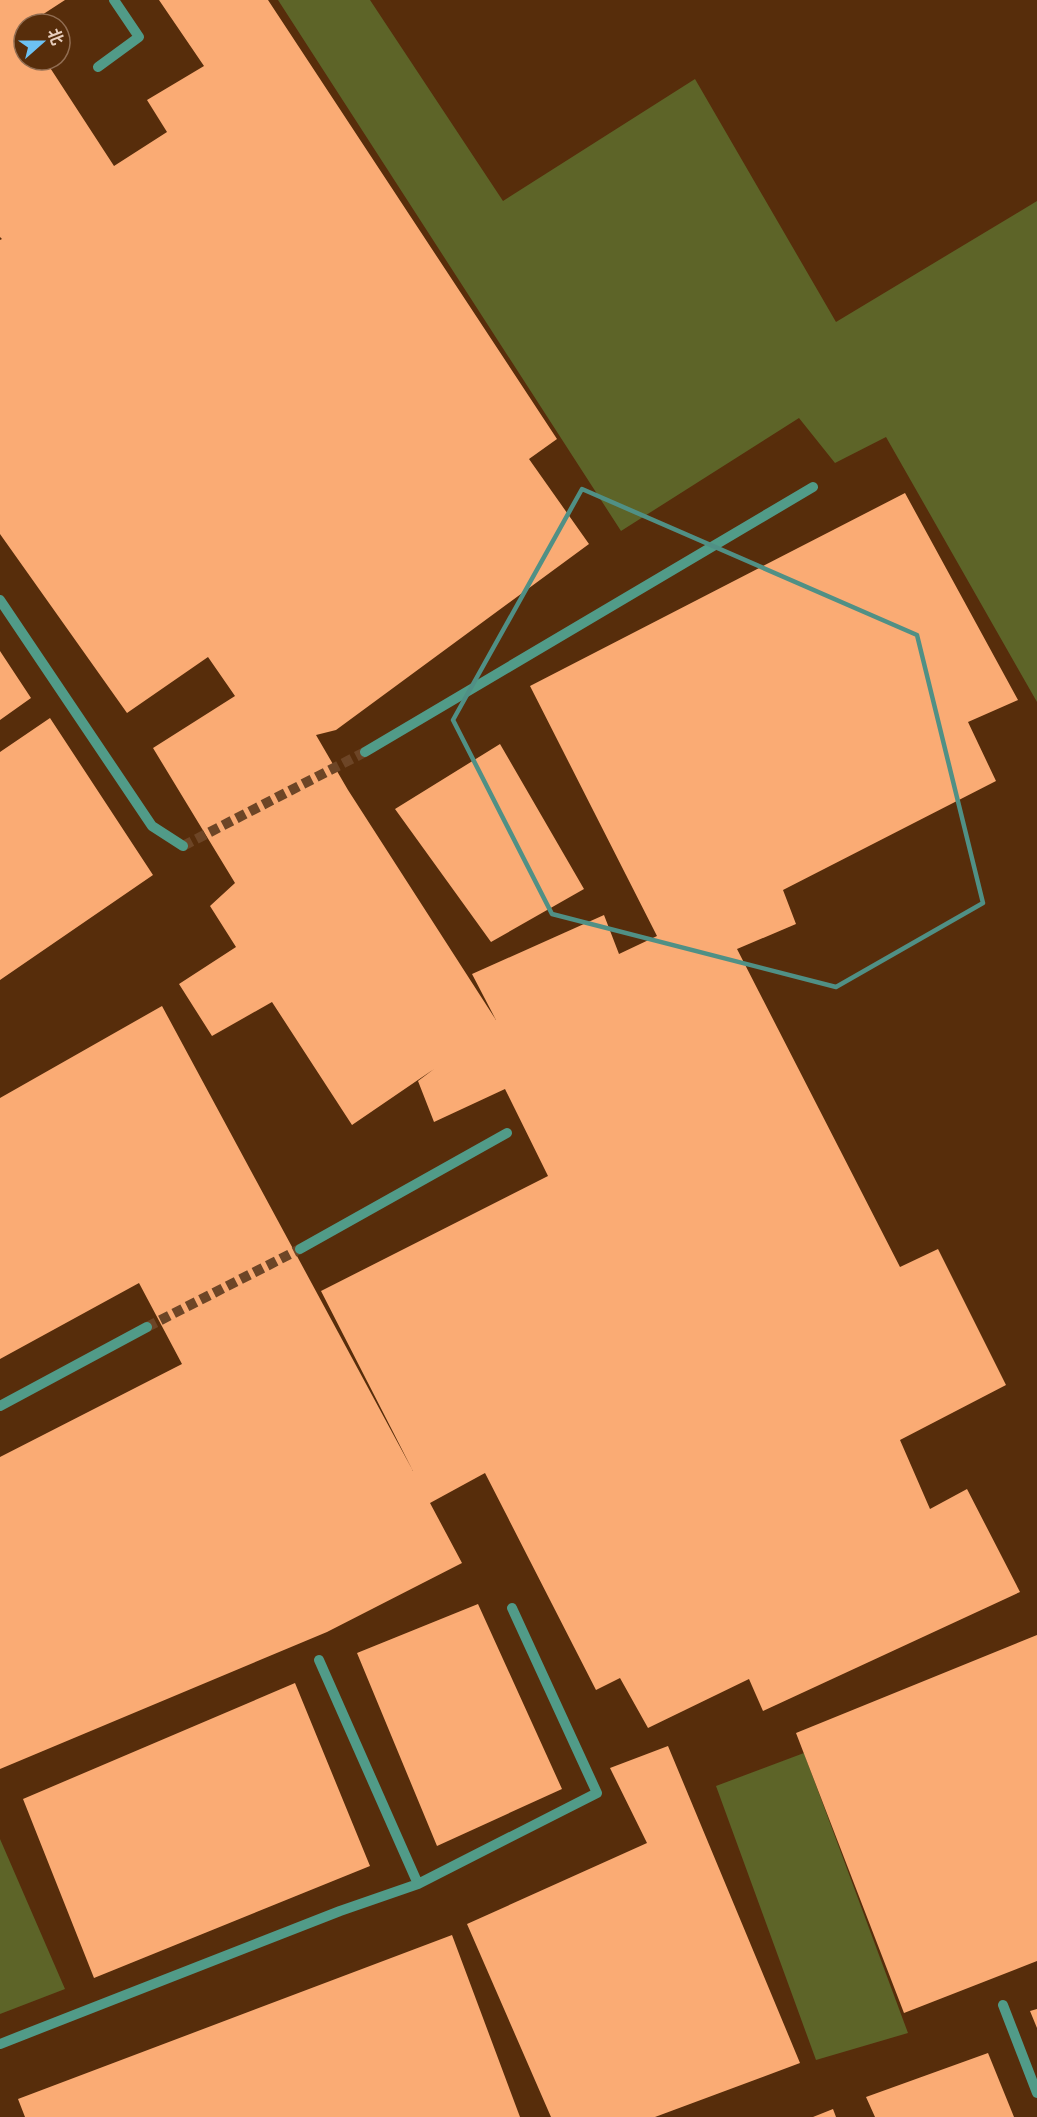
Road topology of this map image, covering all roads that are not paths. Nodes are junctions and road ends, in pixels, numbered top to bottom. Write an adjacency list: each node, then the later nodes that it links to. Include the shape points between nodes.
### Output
1 (114, 0): 2 (street, via 139,37)
2 (98, 67)
3 (813, 487): 5 (street)
4 (0, 600): 6 (street, via 152,826)
5 (365, 752)
6 (183, 846)
7 (507, 1133): 8 (street)
8 (300, 1249)
9 (147, 1327): 10 (street)
10 (0, 1407)
11 (512, 1608): 13 (street, via 597,1793)
12 (319, 1660): 13 (street)
13 (418, 1884): 15 (street)
14 (1003, 2005): 16 (street)
15 (0, 2044)
16 (1037, 2093)

